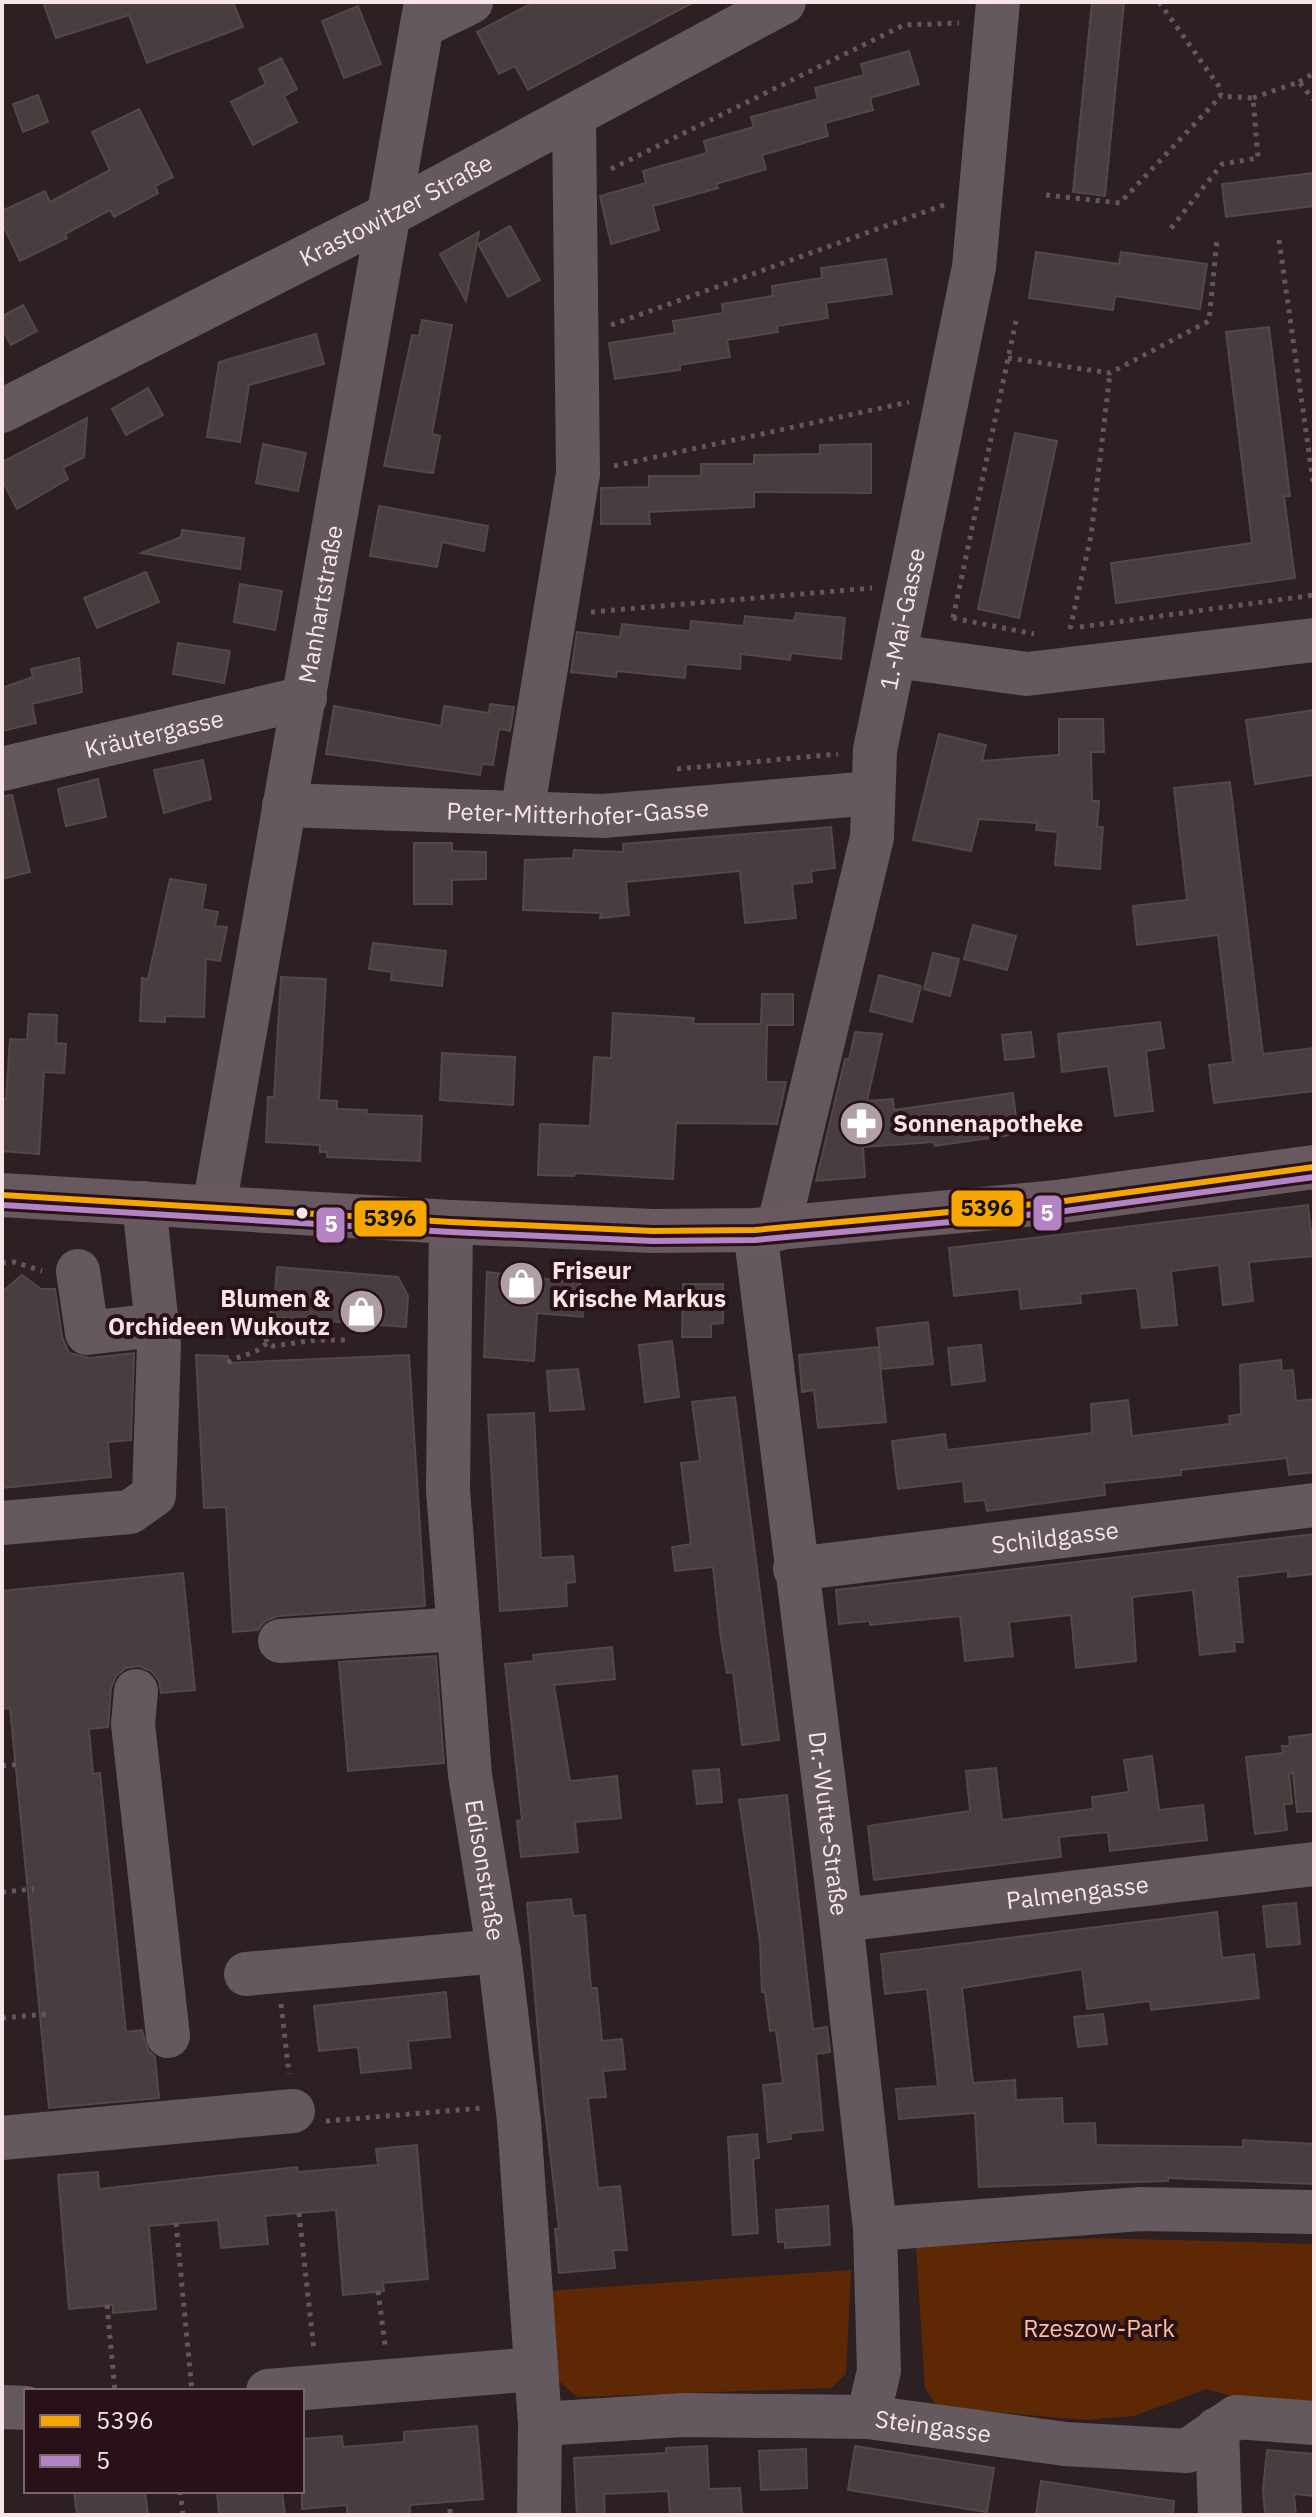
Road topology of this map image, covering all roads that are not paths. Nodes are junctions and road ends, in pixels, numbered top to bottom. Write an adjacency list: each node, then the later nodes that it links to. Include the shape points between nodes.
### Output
1 (471, 2): 4 (street)
2 (784, 2): 5 (street, Krastowitzer Straße)
3 (997, 12): 9 (street, 1.-Mai-Gasse, via 974,267)
4 (424, 14): 6 (street, Manhartstraße)
5 (574, 116): 6 (street, Krastowitzer Straße); 14 (street, via 578,474)
6 (388, 215): 7 (street, Krastowitzer Straße); 10 (street, Manhartstraße)
7 (2, 411)
8 (1314, 640): 9 (street, via 1027,674)
9 (895, 656): 12 (street, 1.-Mai-Gasse, via 875,750)
10 (305, 698): 11 (street, Kräutergasse); 13 (street, Manhartstraße)
11 (2, 769)
12 (872, 793): 14 (street, Peter-Mitterhofer-Gasse, via 603,816); 20 (street, 1.-Mai-Gasse, via 872,837)
13 (284, 805): 14 (street, Peter-Mitterhofer-Gasse); 18 (street, Manhartstraße)
14 (522, 813)
15 (1314, 1167): 20 (main road, via 1057,1202)
16 (2, 1195): 17 (main road)
17 (144, 1203): 18 (main road); 22 (street)
18 (214, 1207): 19 (main road)
19 (451, 1222): 20 (main road); 26 (street, Edisonstraße, via 448,1490)
20 (766, 1230): 25 (street, Dr.-Wutte-Straße)
21 (78, 1271): 22 (street, via 87,1333)
22 (157, 1325): 24 (street, via 154,1495 130,1512)
23 (1314, 1505): 25 (street, Schildgasse)
24 (2, 1523)
25 (795, 1569): 30 (street, Dr.-Wutte-Straße)
26 (458, 1629): 27 (street); 31 (street, Edisonstraße, via 470,1775)
27 (280, 1641)
28 (136, 1691): 33 (street, via 133,1724)
29 (1314, 1864): 30 (street, Palmengasse)
30 (841, 1920): 37 (street, Dr.-Wutte-Straße)
31 (499, 1951): 32 (street); 38 (street, Edisonstraße, via 517,2105)
32 (261, 1973)
33 (168, 2036)
34 (293, 2111): 35 (street)
35 (2, 2138)
36 (1314, 2212): 37 (street, via 1140,2209)
37 (875, 2229): 42 (street, Dr.-Wutte-Straße, via 879,2371)
38 (535, 2369): 39 (street); 44 (street, Edisonstraße)
39 (293, 2389)
40 (2, 2407): 41 (street)
41 (24, 2408)
42 (868, 2417): 44 (street, Steingasse, via 682,2415); 45 (street, Steingasse, via 1065,2444 1187,2451)
43 (1314, 2423): 45 (street, Steingasse, via 1236,2417)
44 (540, 2424): 46 (street, Edisonstraße)
45 (1217, 2429): 47 (street)
46 (539, 2515)
47 (1220, 2515)

